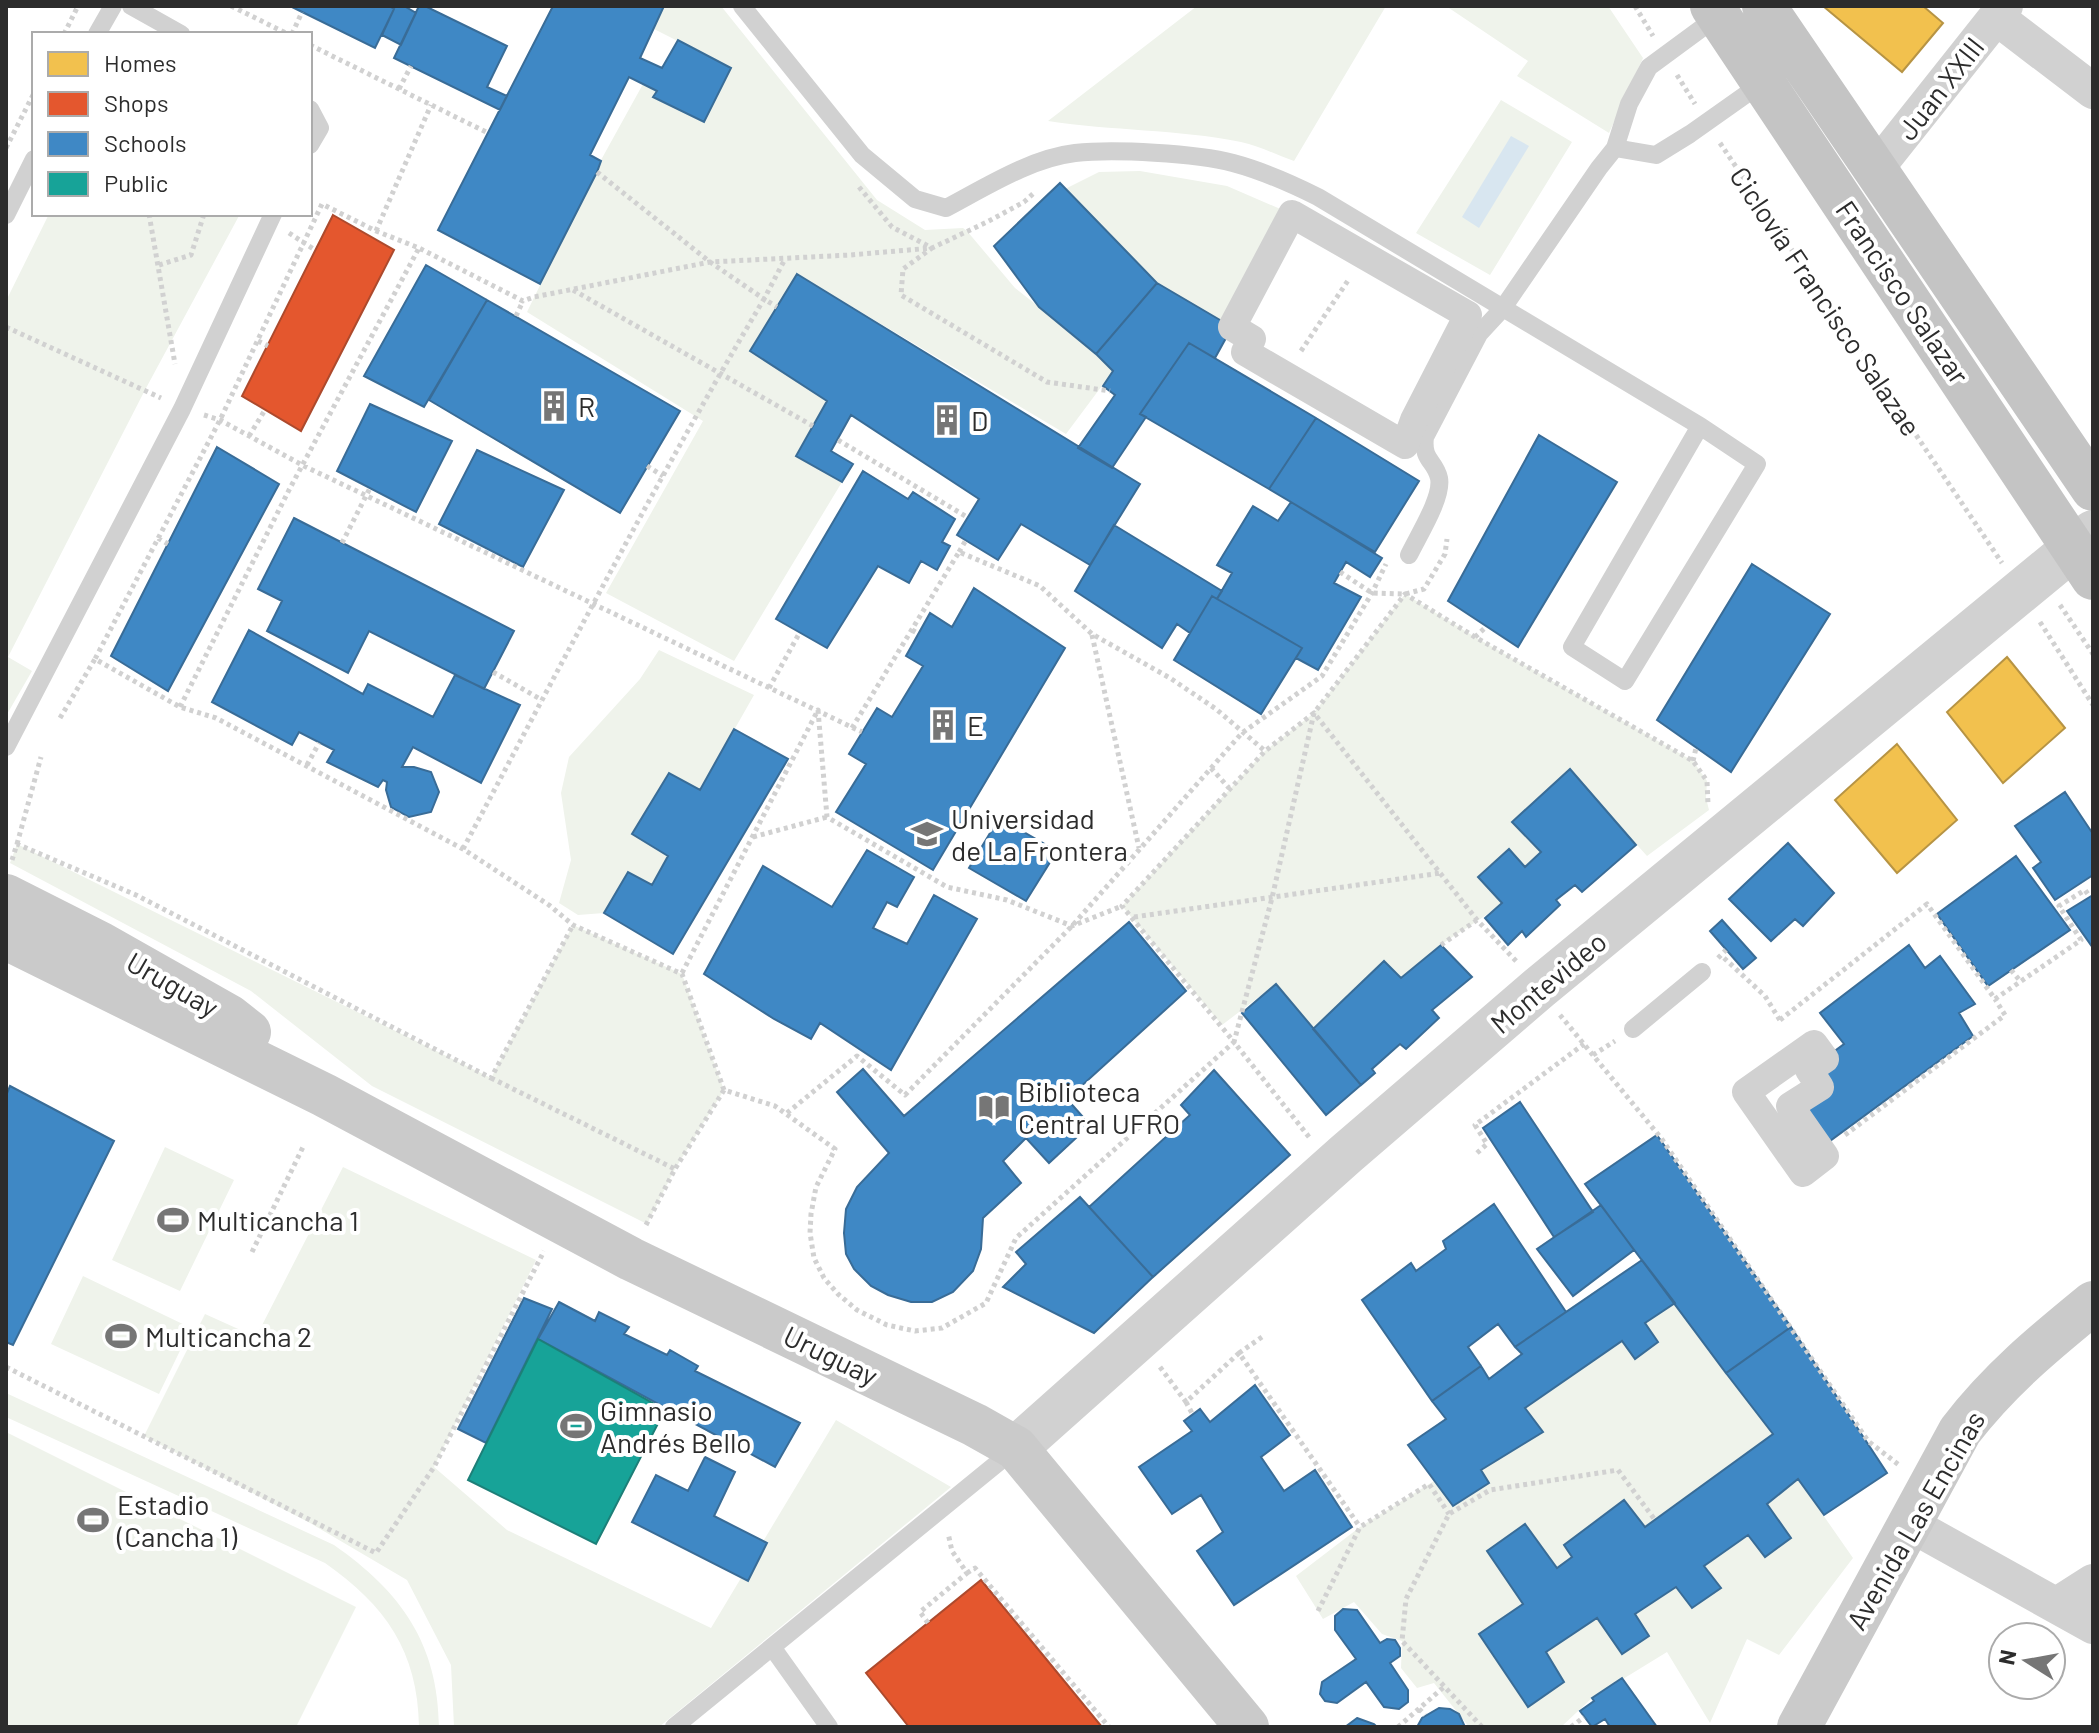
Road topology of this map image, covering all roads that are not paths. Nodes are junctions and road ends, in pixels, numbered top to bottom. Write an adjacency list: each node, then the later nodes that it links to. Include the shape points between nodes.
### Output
1 (113, 6): 7 (lane)
2 (131, 6): 8 (lane)
3 (742, 6): 18 (lane, via 862,155 915,199 946,208 1024,168 1073,153 1229,162 1318,197)
4 (1764, 6): 9 (main road, Francisco Salazar)
5 (1719, 10): 9 (main road, Francisco Salazar); 13 (lane, via 1649,67 1629,104)
6 (2001, 11): 10 (street); 15 (street, Juan XXIII)
7 (98, 32)
8 (177, 32)
9 (1781, 70): 13 (lane, via 1656,155); 15 (main road, Francisco Salazar); 23 (main road, Francisco Salazar)
10 (2093, 91)
11 (312, 113): 12 (lane, via 320,128)
12 (312, 142)
13 (1615, 148): 18 (lane)
14 (32, 163): 16 (lane)
15 (1874, 171): 21 (main road, Francisco Salazar)
16 (6, 215)
17 (272, 216): 24 (lane, via 182,409)
18 (1503, 308): 20 (lane); 22 (lane, via 1479,334 1425,437 1423,450 1439,476 1440,492)
19 (1245, 335): 19 (street, via 1232,327 1292,214 1468,315 1405,445 1245,352 1252,339)
20 (1700, 426): 20 (lane, via 1572,647 1625,681 1757,464)
21 (2093, 489)
22 (1401, 552)
23 (2087, 553): 32 (street, Montevideo, via 2031,585 1539,988)
24 (6, 747)
25 (6, 896): 30 (main road, Uruguay, via 230,1017)
26 (6, 938): 30 (main road, Uruguay)
27 (1702, 972): 28 (lane)
28 (1633, 1029)
29 (1800, 1054): 29 (street, via 1814,1044 1825,1059 1809,1070 1820,1087 1790,1106 1825,1156 1803,1173 1746,1092)
30 (324, 1095): 32 (main road, Uruguay, via 631,1259)
31 (2093, 1303): 33 (main road, Avenida Las Encinas, via 2019,1364 1980,1405)
32 (1016, 1448): 37 (lane); 40 (main road, Uruguay)
33 (1919, 1505): 35 (street); 41 (main road, Avenida Las Encinas)
34 (2093, 1582): 35 (street)
35 (2057, 1605): 36 (street)
36 (2093, 1626)
37 (772, 1647): 38 (lane); 39 (lane)
38 (674, 1727)
39 (829, 1727)
40 (1247, 1727)
41 (1799, 1727)

